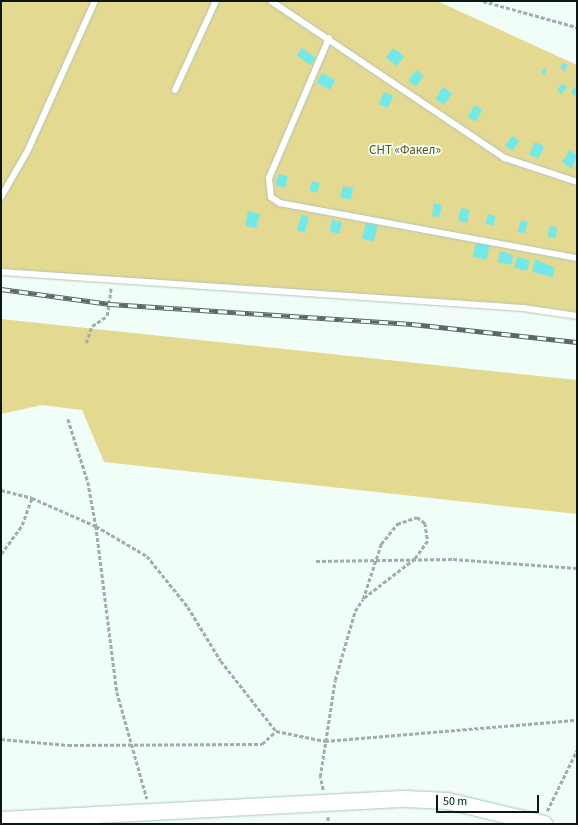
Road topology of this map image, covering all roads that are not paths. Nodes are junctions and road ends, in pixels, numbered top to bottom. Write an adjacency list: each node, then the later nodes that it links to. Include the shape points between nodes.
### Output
1 (95, 1): 7 (lane, via 28,150)
2 (216, 1): 5 (lane)
3 (271, 1): 4 (lane)
4 (329, 38): 6 (lane, via 505,158); 8 (lane, via 269,178 271,197 280,203)
5 (175, 90)
6 (577, 182)
7 (1, 197)
8 (577, 258)
9 (1, 272): 10 (lane, via 523,308)
10 (577, 316)
11 (1, 820): 12 (street, via 326,803 448,801)
12 (543, 824)

